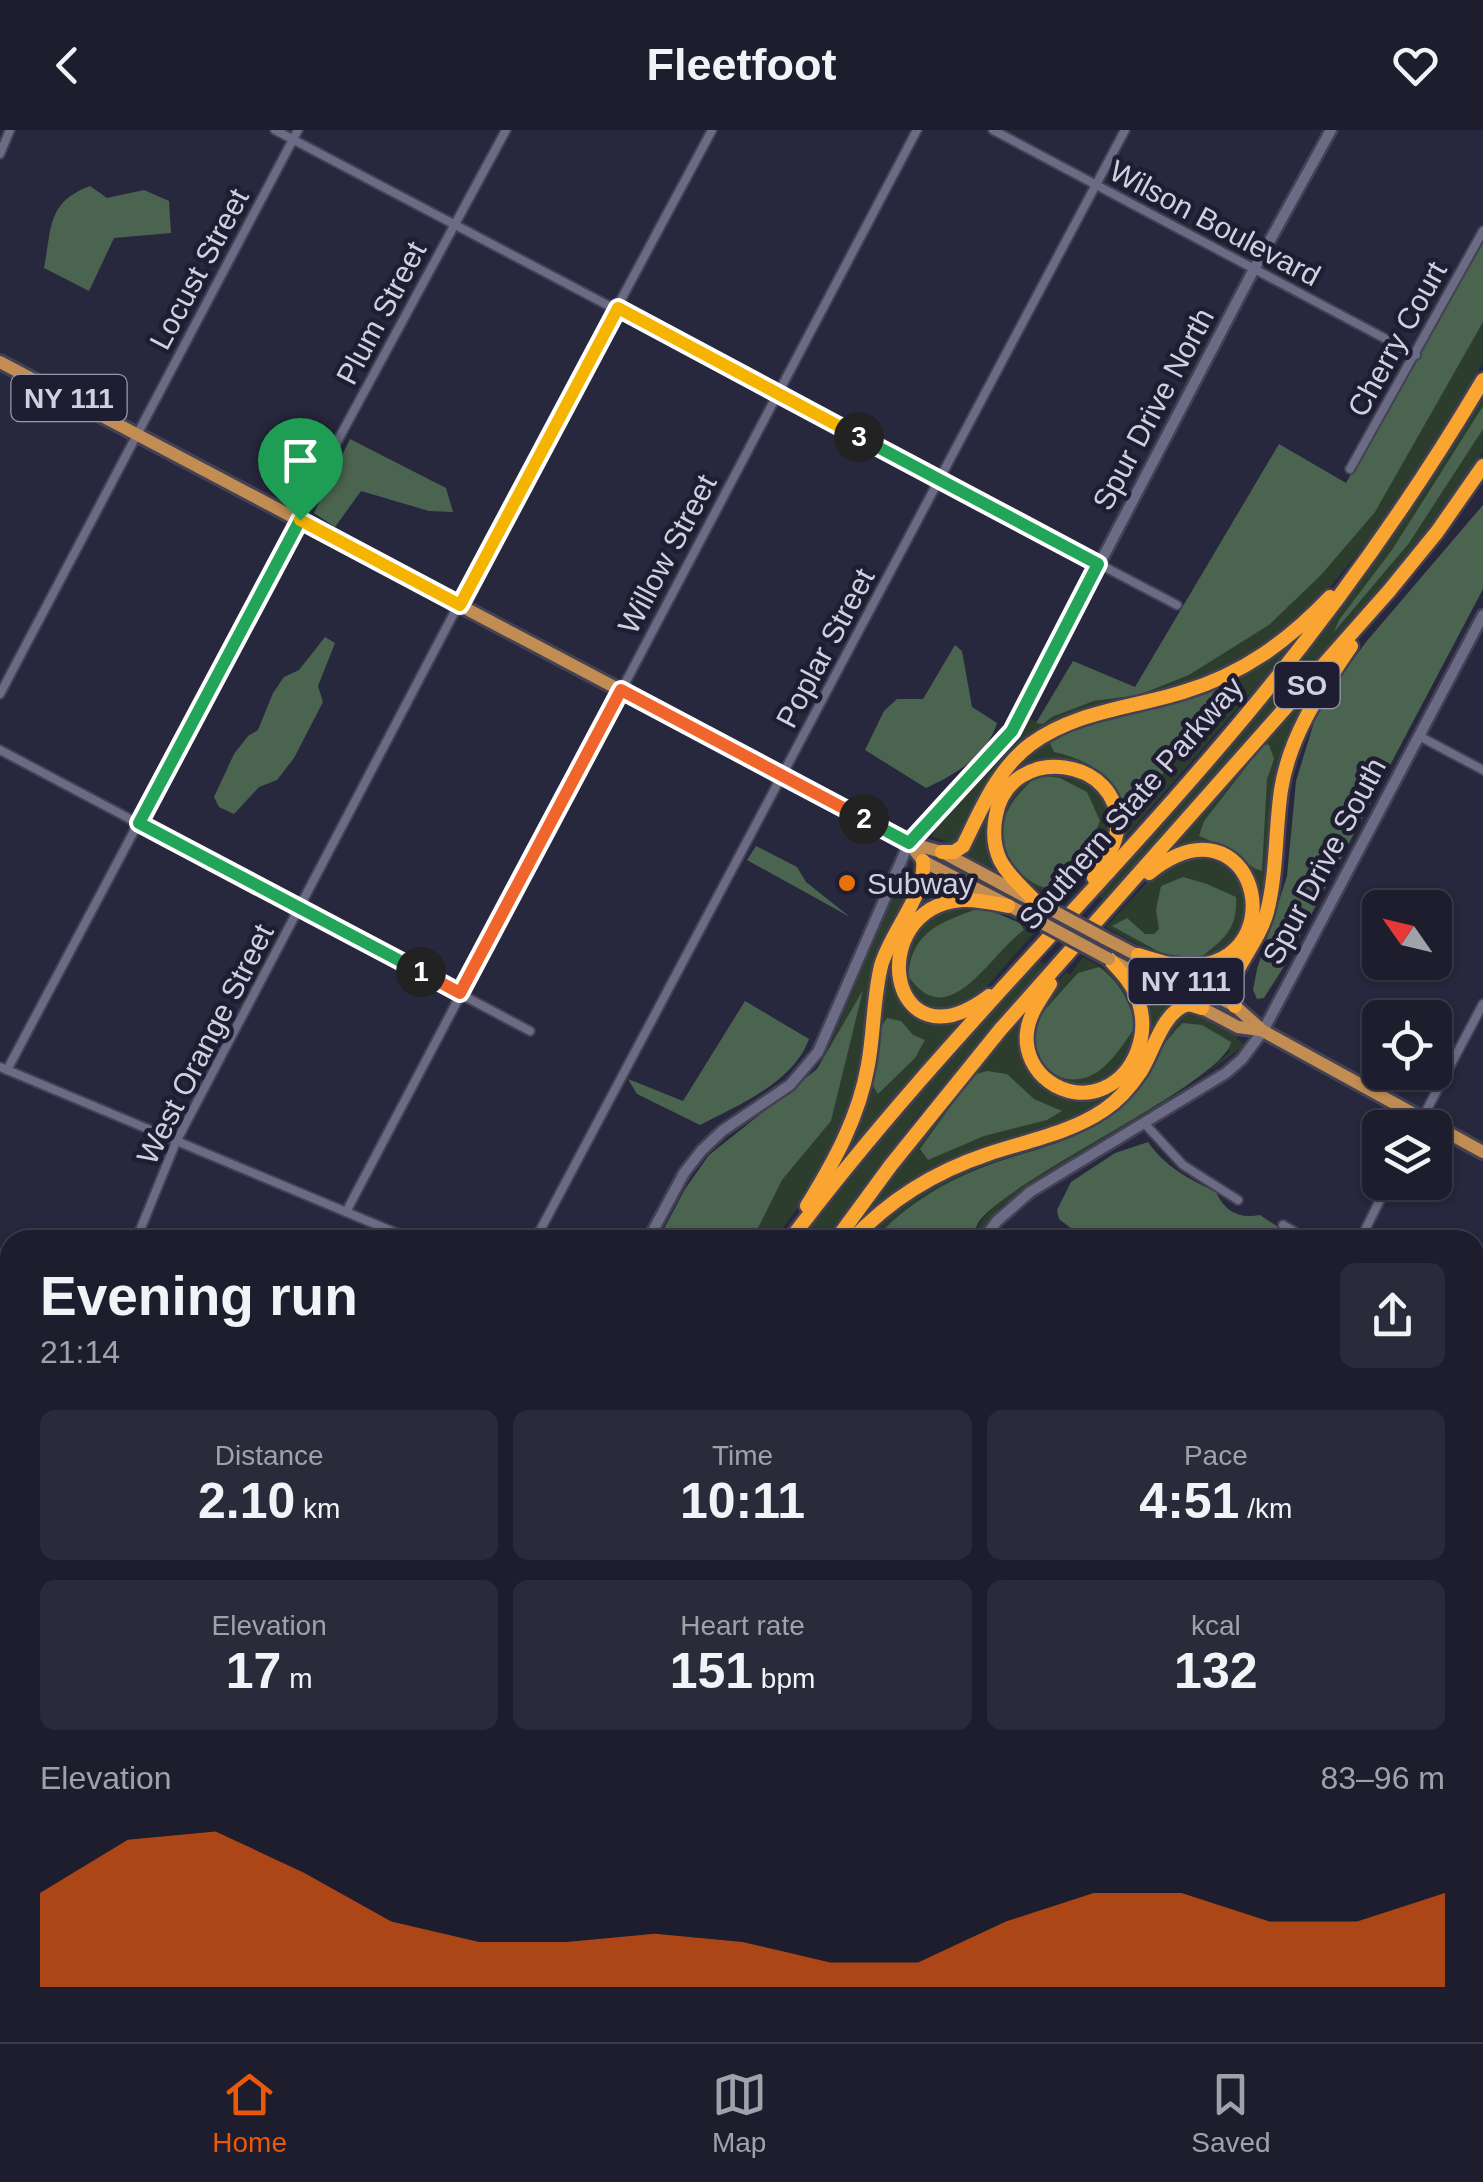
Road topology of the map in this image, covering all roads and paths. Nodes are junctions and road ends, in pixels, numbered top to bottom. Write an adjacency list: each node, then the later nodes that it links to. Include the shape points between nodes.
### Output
1 (10, 130): 10 (street)
2 (275, 130): 9 (street)
3 (506, 130): 12 (street, Plum Street)
4 (712, 130): 15 (street, West Orange Street)
5 (918, 130): 19 (street, Willow Street)
6 (994, 130): 11 (street, Wilson Boulevard)
7 (1125, 130): 11 (street, Poplar Street)
8 (1331, 130): 14 (street, Spur Drive North)
9 (295, 134): 12 (street); 20 (street, Locust Street)
10 (0, 154)
11 (1097, 185): 14 (street, Wilson Boulevard); 23 (street, Poplar Street)
12 (455, 222): 15 (street); 24 (street, Plum Street)
13 (1483, 231): 16 (street, Cherry Court)
14 (1253, 271): 16 (street, Wilson Boulevard); 26 (street, Spur Drive North)
15 (618, 308): 19 (street); 28 (street, West Orange Street)
16 (1416, 355): 22 (street, Cherry Court)
17 (0, 362): 20 (main road, NY 111)
18 (1483, 380): 25 (highway, Southern State Parkway / SO)
19 (778, 394): 23 (street); 31 (street, Willow Street)
20 (137, 435): 24 (main road, NY 111); 32 (street, Locust Street)
21 (1483, 466): 27 (highway, Southern State Parkway / SO)
22 (1350, 469)
23 (940, 480): 26 (street); 36 (street, Poplar Street)
24 (300, 520): 28 (main road, NY 111); 37 (street, Plum Street)
25 (1369, 557): 39 (highway, via 1300,628 1246,666 1182,693 1083,717 1030,745 992,789 963,846); 45 (highway, Southern State Parkway / SO, via 1240,722)
26 (1098, 564): 29 (street); 38 (street, Spur Drive North, via 1012,731)
27 (1389, 591): 41 (highway, Southern State Parkway / SO); 52 (highway, via 1295,739 1282,787 1269,904 1229,988)
28 (460, 605): 31 (main road, NY 111); 44 (street, West Orange Street)
29 (1177, 605)
30 (1483, 616): 33 (street, Spur Drive South)
31 (621, 690): 36 (main road, NY 111); 50 (street, Willow Street)
32 (0, 694)
33 (1420, 736): 35 (street); 54 (street, Spur Drive South)
34 (0, 750): 37 (street)
35 (1483, 770)
36 (782, 774): 38 (main road, NY 111); 69 (street, Poplar Street)
37 (139, 823): 44 (street); 56 (street, Plum Street)
38 (909, 843): 39 (main road, NY 111); 40 (main road, NY 111); 70 (street, Spur Drive North, via 812,1061 790,1086 702,1150)
39 (942, 852): 42 (main road, NY 111)
40 (923, 860): 43 (main road, NY 111); 71 (highway, via 921,882 881,965 859,1102)
41 (1121, 896): 46 (highway, Southern State Parkway / SO); 47 (highway, via 1191,849 1224,855 1254,892 1249,928 1228,954 1196,966)
42 (1042, 904): 45 (highway, via 999,858 998,806 1020,776 1037,767 1070,766 1110,796 1117,829); 47 (main road, NY 111, bridge)
43 (1008, 906): 48 (main road, NY 111, bridge); 49 (highway, via 959,900 926,915 902,946 897,979 914,1005 942,1017 972,1008)
44 (299, 909): 50 (street); 61 (street, West Orange Street)
45 (1074, 911): 49 (highway, Southern State Parkway / SO)
46 (1068, 955): 48 (highway, via 1026,1030 1031,1061 1068,1092 1103,1089 1138,1051 1139,1002); 73 (highway, Southern State Parkway / SO, via 946,1094)
47 (1138, 956): 52 (main road, NY 111)
48 (1109, 959): 53 (main road, NY 111)
49 (1017, 974): 72 (highway, Southern State Parkway / SO)
50 (460, 993): 55 (street); 65 (street, Willow Street)
51 (1483, 1004): 58 (street)
52 (1234, 1006): 54 (main road, NY 111)
53 (1202, 1008): 54 (main road, NY 111, via 1238,1027); 74 (highway, via 1188,1004 1174,1011 1140,1073 1105,1110 936,1176)
54 (1263, 1031): 57 (main road, NY 111); 59 (street, Spur Drive South, via 1242,1060)
55 (530, 1032)
56 (4, 1069): 61 (street)
57 (1397, 1110)
58 (1426, 1110)
59 (1144, 1124): 63 (street, via 1184,1165); 75 (street, Spur Drive South, via 1030,1192)
60 (1452, 1138): 62 (main road, NY 111)
61 (176, 1142): 65 (street); 67 (street, West Orange Street)
62 (1483, 1152)
63 (1238, 1200)
64 (1380, 1200): 77 (street)
65 (346, 1212): 68 (street)
66 (1283, 1224): 76 (street)
67 (140, 1230)
68 (389, 1230)
69 (540, 1230)
70 (653, 1230)
71 (794, 1230)
72 (796, 1230)
73 (844, 1230)
74 (863, 1230)
75 (990, 1230)
76 (1292, 1230)
77 (1365, 1230)

